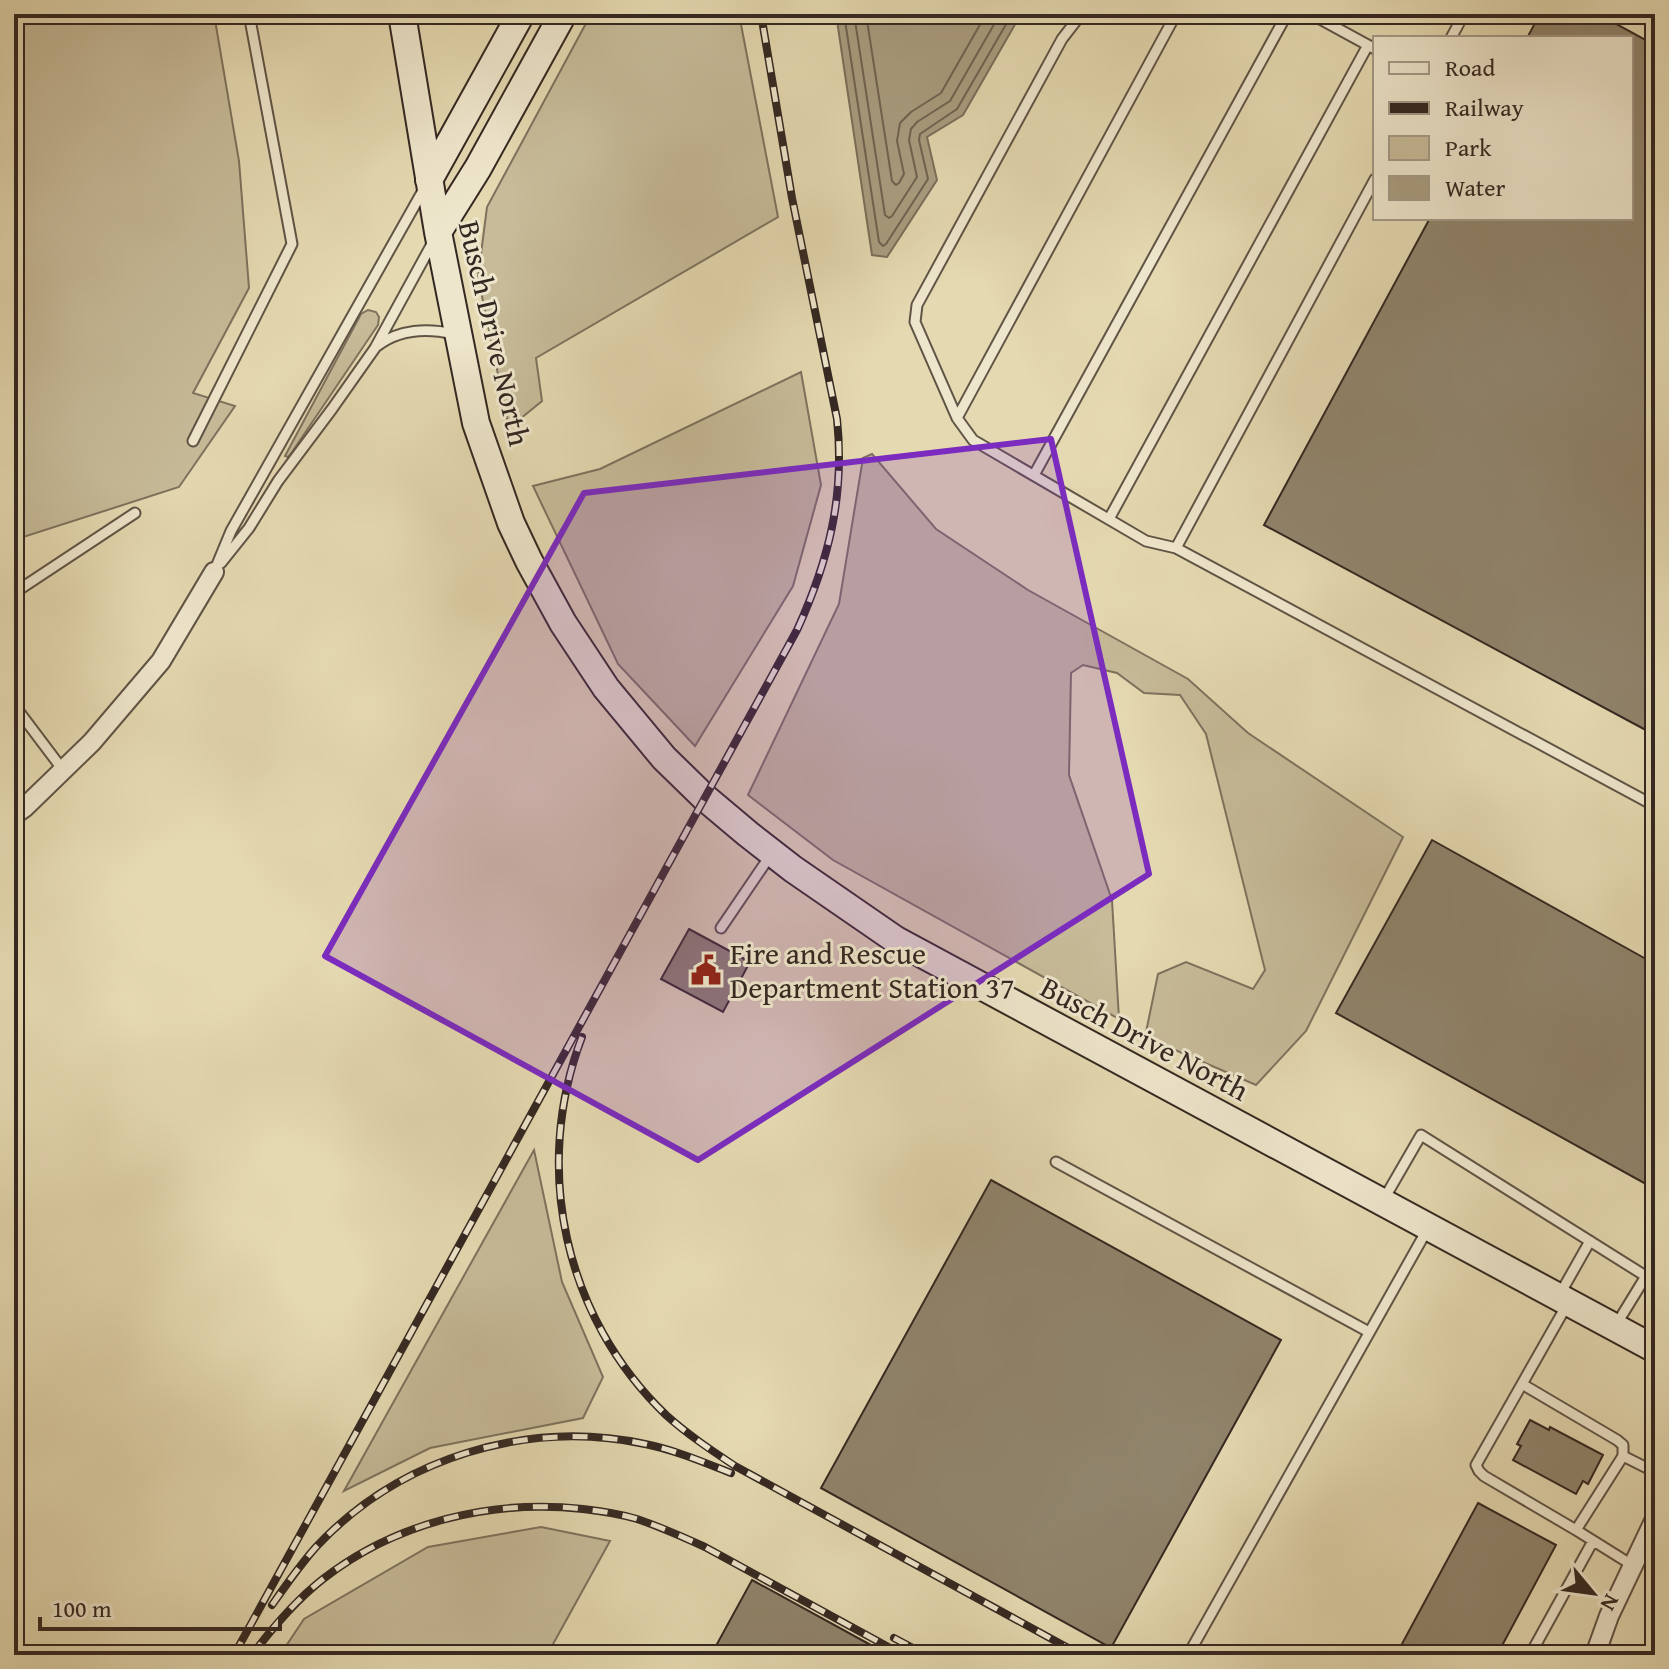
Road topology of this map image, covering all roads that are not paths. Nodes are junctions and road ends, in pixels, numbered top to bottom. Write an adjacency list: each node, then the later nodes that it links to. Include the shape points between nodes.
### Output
1 (249, 14): 18 (lane, via 292,244)
2 (402, 14): 12 (street, Busch Drive North)
3 (521, 14): 12 (street)
4 (563, 14): 14 (street)
5 (1084, 14): 17 (lane, via 1062,39 917,305 915,322)
6 (1176, 14): 17 (lane)
7 (1287, 14): 19 (lane)
8 (1311, 14): 11 (lane)
9 (1464, 14): 10 (lane)
10 (1452, 36)
11 (1372, 47): 21 (lane)
12 (429, 180): 14 (street, Busch Drive North); 23 (lane, via 231,531)
13 (1373, 183): 22 (lane)
14 (438, 232): 15 (street, Busch Drive North); 16 (lane)
15 (458, 335): 16 (lane, via 412,332 390,336); 29 (street, Busch Drive North, via 476,423 511,523 563,623 606,688 664,758)
16 (375, 348): 23 (lane)
17 (957, 418): 19 (lane, via 973,440)
18 (193, 441)
19 (1034, 475): 21 (lane)
20 (135, 513): 24 (lane)
21 (1109, 519): 22 (lane, via 1146,541)
22 (1176, 548): 27 (lane)
23 (214, 572): 26 (street, via 161,661)
24 (14, 593)
25 (14, 705): 26 (lane)
26 (63, 770): 28 (street)
27 (1655, 806)
28 (14, 815)
29 (772, 853): 30 (lane); 32 (street, Busch Drive North, via 896,940)
30 (721, 928)
31 (1056, 1162): 38 (lane)
32 (1382, 1202): 33 (street, Busch Drive North); 34 (lane, via 1421,1135)
33 (1429, 1227): 36 (street, Busch Drive North); 38 (lane)
34 (1590, 1241): 35 (lane); 36 (lane)
35 (1650, 1279): 37 (lane)
36 (1563, 1300): 37 (street, Busch Drive North); 40 (lane)
37 (1614, 1327): 39 (street, Busch Drive North)
38 (1369, 1332): 47 (lane)
39 (1655, 1349)
40 (1522, 1384): 41 (lane, via 1617,1440); 44 (lane, via 1476,1465 1484,1476)
41 (1623, 1456): 42 (lane); 44 (lane)
42 (1655, 1472)
43 (1655, 1519): 46 (street)
44 (1576, 1530): 45 (lane)
45 (1593, 1541): 46 (lane); 48 (lane)
46 (1632, 1565): 49 (street)
47 (1188, 1655)
48 (1530, 1655)
49 (1595, 1655)

